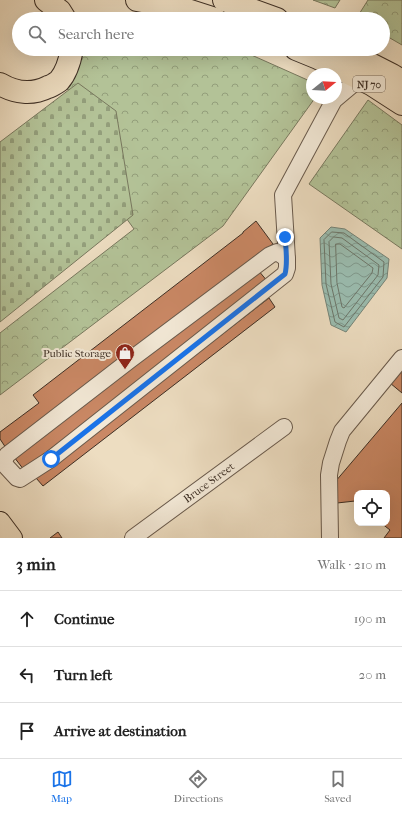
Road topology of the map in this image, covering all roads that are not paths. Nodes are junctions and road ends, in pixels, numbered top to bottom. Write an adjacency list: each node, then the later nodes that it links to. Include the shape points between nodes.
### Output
1 (46, 0): 4 (highway)
2 (137, 0): 5 (highway)
3 (224, 0): 6 (highway)
4 (61, 12)
5 (193, 12)
6 (257, 12)
7 (70, 56): 12 (highway, via 65,71 59,81 52,86 34,92 22,92)
8 (316, 56): 9 (highway, NJ 70)
9 (337, 63): 10 (highway, NJ 70); 11 (highway, NJ 70, via 392,75)
10 (359, 79): 13 (street); 15 (highway, NJ 70)
11 (402, 81)
12 (0, 84)
13 (342, 93)
14 (331, 104): 16 (street, via 283,195)
15 (402, 104)
16 (287, 259): 19 (street, via 277,252 270,255 7,455); 19 (street, via 285,274 51,459 20,479)
17 (402, 358): 23 (street, via 342,431 338,440 329,476)
18 (284, 427): 22 (street, Bruce Street)
19 (2, 463)
20 (0, 522): 21 (main road)
21 (12, 538)
22 (133, 538)
23 (330, 538)

